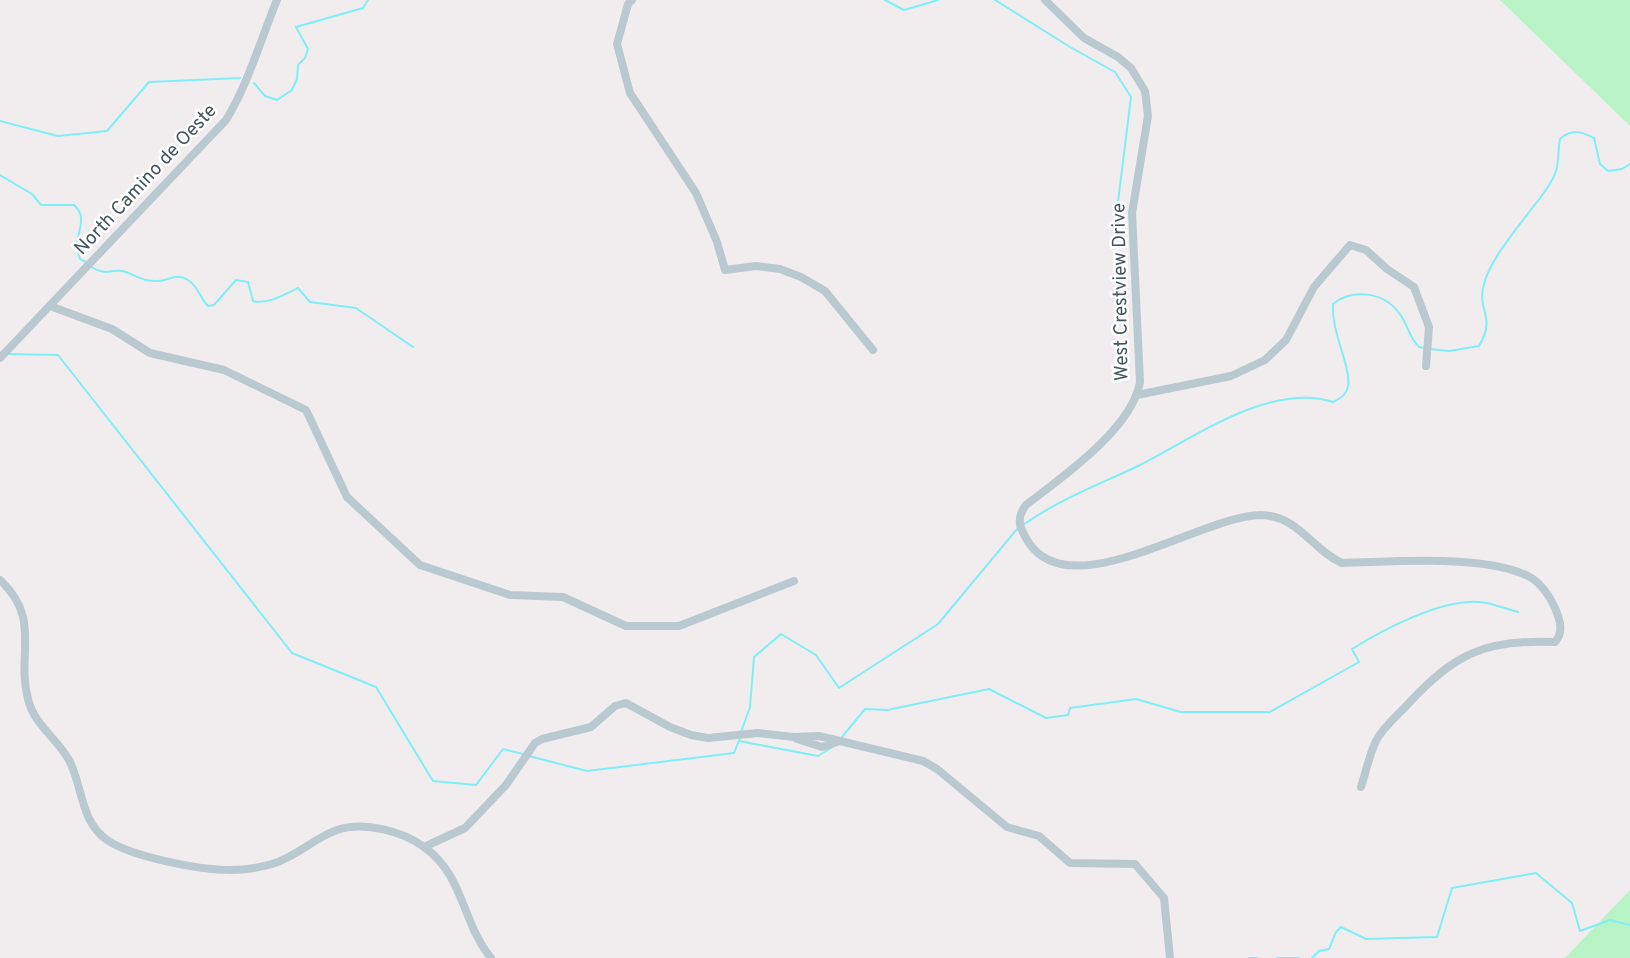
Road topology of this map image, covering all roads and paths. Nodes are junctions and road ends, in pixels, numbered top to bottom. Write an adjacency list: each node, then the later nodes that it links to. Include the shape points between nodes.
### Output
1 (277, 0): 4 (street, North Camino de Oeste, via 249,76 226,120)
2 (632, 0): 5 (street, via 617,44 630,93 696,193 725,270 756,265 801,277 825,291)
3 (1045, 0): 8 (street, West Crestview Drive, via 1084,38 1131,68 1148,103 1132,213)
4 (50, 306): 6 (street, North Camino de Oeste); 10 (street, via 112,329 150,353 223,370 306,410 347,497 420,565 510,595 563,597 626,626 679,626)
5 (873, 349)
6 (0, 358)
7 (1426, 366): 8 (street, via 1429,327 1414,287 1366,250 1350,245 1314,287 1286,340 1265,360 1231,376)
8 (1137, 395): 11 (street, West Crestview Drive, via 1088,456 1020,513 1018,520 1026,539 1051,562 1067,566 1105,562 1262,515 1301,529 1330,558 1342,563 1485,562 1529,577 1551,597 1559,618 1558,640 1482,649 1455,661 1380,734)
9 (0, 580): 12 (street, via 24,617 24,676 31,708 69,760 88,816 107,840 150,857 232,870 292,857 339,829 380,829)
10 (794, 581)
11 (1361, 787)
12 (424, 846): 13 (street, via 443,864 461,894 475,934); 14 (street, via 465,828 506,786 535,743 591,727 620,704 691,735 818,736 923,761 1007,827 1039,836 1070,863 1135,864 1164,898)
13 (491, 958)
14 (1170, 958)

